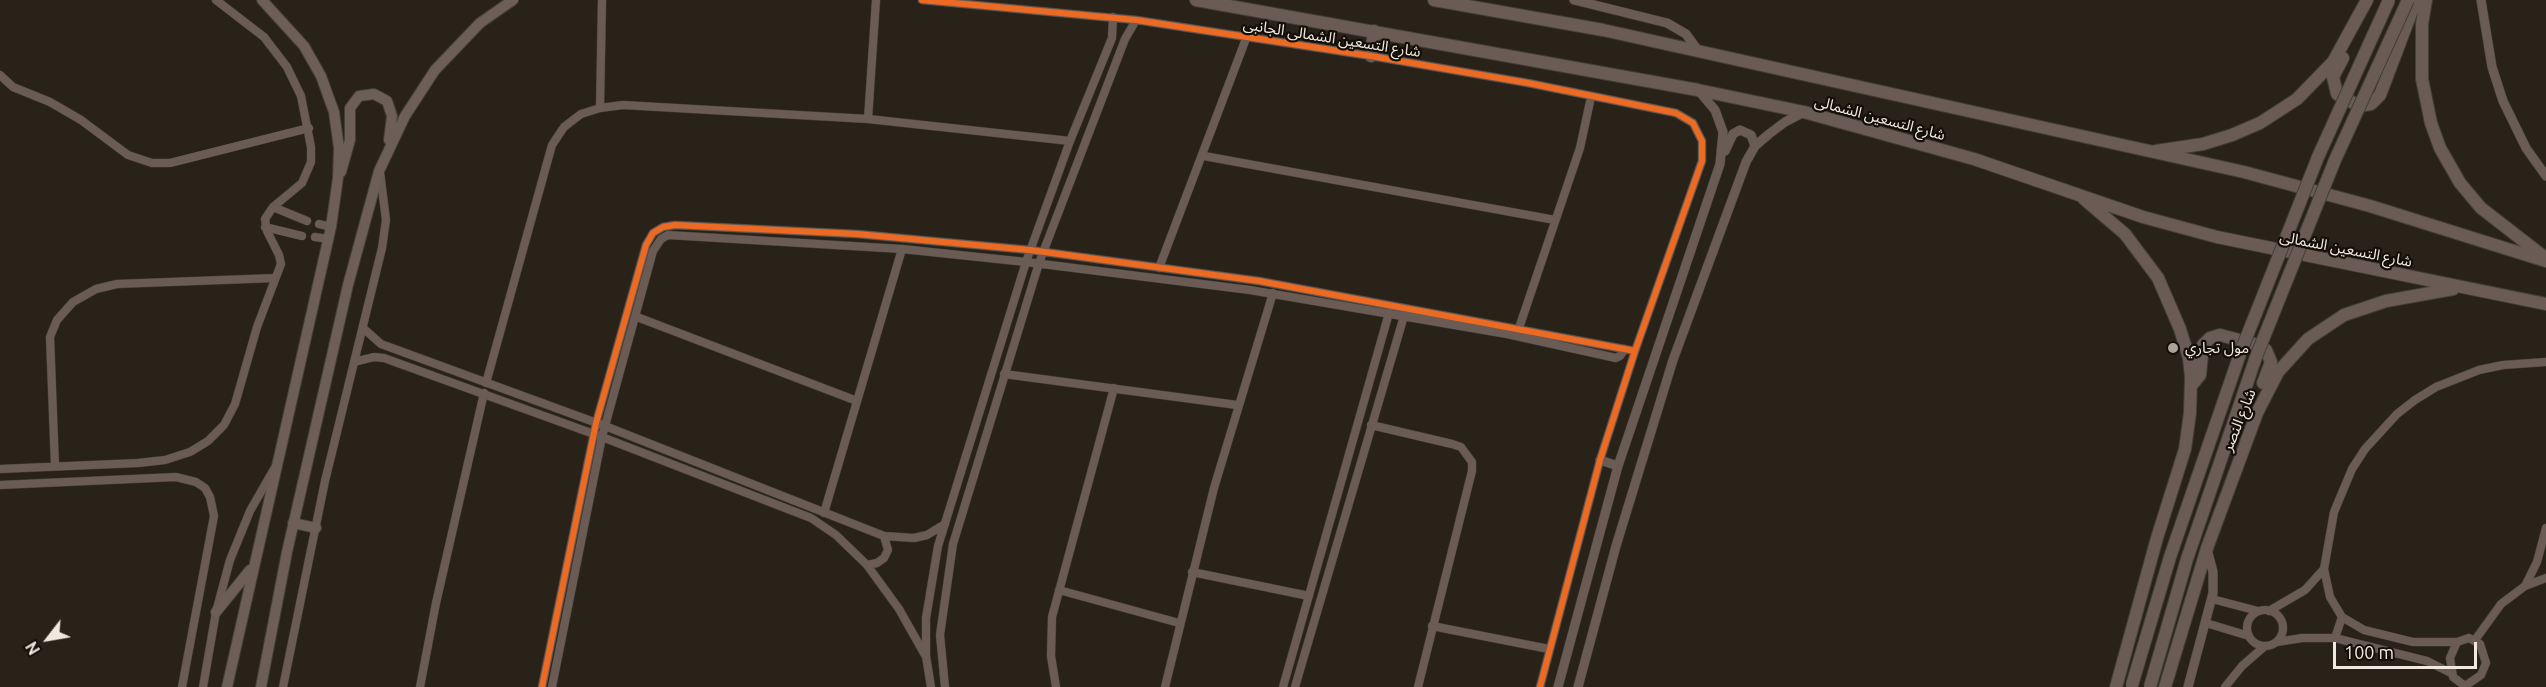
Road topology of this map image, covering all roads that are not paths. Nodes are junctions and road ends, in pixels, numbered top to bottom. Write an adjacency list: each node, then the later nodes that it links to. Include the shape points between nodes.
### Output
1 (216, 0): 30 (street, via 264,37 287,67 301,96)
2 (262, 0): 39 (main road, via 304,46 321,76 334,112)
3 (513, 0): 33 (main road, via 480,23 435,70)
4 (602, 0): 27 (street)
5 (876, 0): 29 (street)
6 (922, 0): 17 (street, شارع التسعين الشمالى الجانبى)
7 (1196, 0): 19 (main road, شارع التسعين الشمالى)
8 (1434, 0): 22 (main road, شارع التسعين الشمالى, via 1603,30)
9 (1575, 0): 16 (street)
10 (2367, 0): 21 (main road)
11 (2389, 0): 124 (main road, bridge, via 2318,157 2241,351)
12 (2408, 0): 146 (main road, bridge, via 2336,160 2256,357 2187,559)
13 (2416, 0): 21 (main road, via 2380,94 2367,105 2342,100 2333,87)
14 (2426, 0): 53 (main road, via 2422,79 2440,148 2460,183 2481,208)
15 (2481, 0): 38 (street, via 2492,67 2503,101 2522,141)
16 (1596, 3): 22 (street, via 1667,23 1686,34)
17 (1113, 17): 18 (street, شارع التسعين الشمالى الجانبى); 31 (street, via 1112,38)
18 (1136, 20): 20 (street, شارع التسعين الشمالى الجانبى); 52 (street, via 1125,39)
19 (1374, 31): 23 (main road); 25 (main road, شارع التسعين الشمالى)
20 (1247, 36): 23 (street, شارع التسعين الشمالى الجانبى); 35 (street)
21 (2346, 40): 34 (main road, via 2317,81 2266,119 2218,140)
22 (1699, 52): 34 (main road, شارع التسعين الشمالى)
23 (1371, 56): 26 (street, شارع التسعين الشمالى الجانبى)
24 (0, 75): 30 (street, via 13,87 81,120 128,155 152,163 170,163)
25 (1698, 90): 28 (main road, شارع التسعين الشمالى); 36 (street, via 1715,110 1723,132)
26 (1591, 97): 42 (street, via 1582,141); 69 (street, شارع التسعين الشمالى الجانبى, via 1685,117 1699,132 1703,151)
27 (600, 108): 29 (street, via 623,105); 73 (street, via 581,114 564,127 552,145)
28 (1804, 112): 32 (street); 40 (main road, شارع التسعين الشمالى)
29 (868, 118): 31 (street)
30 (309, 128): 41 (street, via 311,162 307,175)
31 (1070, 141): 51 (street)
32 (1755, 146): 36 (street, via 1748,132 1736,132); 144 (street, via 1673,360)
33 (387, 152): 37 (main road); 39 (main road, via 390,106 379,95 364,94 350,108 348,151)
34 (2146, 152): 53 (main road, شارع التسعين الشمالى, via 2308,188)
35 (1204, 156): 42 (street); 56 (street)
36 (1720, 164): 88 (street)
37 (379, 171): 66 (street, via 386,220); 92 (main road, via 348,285)
38 (2546, 176)
39 (338, 178): 46 (main road)
40 (2076, 192): 58 (main road, شارع التسعين الشمالى, via 2143,217 2238,242); 74 (main road, via 2125,234 2158,278 2186,346)
41 (273, 207): 43 (street); 45 (street, via 267,215)
42 (1555, 220): 67 (street)
43 (307, 221)
44 (319, 224): 46 (street)
45 (266, 227): 47 (street); 57 (street, via 280,258)
46 (331, 227): 49 (main road)
47 (302, 236)
48 (315, 237): 49 (street)
49 (328, 239): 86 (main road)
50 (902, 249): 54 (street); 65 (street, via 668,235 653,251); 77 (street)
51 (1030, 250): 52 (street); 54 (street); 80 (street, via 857,234 663,227 653,233 646,245)
52 (1043, 252): 55 (street); 56 (street)
53 (2546, 260)
54 (1026, 261): 55 (street); 93 (street)
55 (1039, 263): 59 (street); 72 (street)
56 (1159, 268): 60 (street)
57 (275, 278): 87 (street, via 235,404 224,425 208,441 165,460); 87 (street, via 117,284 96,289 74,302 57,320 50,338)
58 (2468, 287): 62 (main road, شارع التسعين الشمالى); 79 (main road, شارع النصر, via 2379,303 2331,322 2287,360)
59 (1273, 293): 61 (street); 78 (street)
60 (1333, 294): 61 (street); 67 (street)
61 (1331, 303): 63 (street)
62 (2546, 304)
63 (1389, 313): 64 (street); 105 (street)
64 (1404, 316): 68 (street, via 1616,358); 81 (street)
65 (637, 317): 77 (street); 82 (street)
66 (363, 328): 70 (street); 73 (street, via 381,344)
67 (1519, 328): 68 (street)
68 (1625, 349): 69 (street)
69 (1635, 351): 85 (street)
70 (354, 362): 76 (street, via 384,358); 94 (street)
71 (2546, 363): 100 (street, via 2503,365 2457,377 2397,414 2365,449 2342,490 2328,536)
72 (1005, 374): 75 (street); 136 (street, via 953,543 940,635)
73 (486, 383): 80 (street)
74 (2191, 386): 79 (main road, via 2200,371 2202,349 2210,338 2225,335 2258,345 2268,353 2271,362 2256,400); 145 (main road, via 2185,449)
75 (1114, 388): 78 (street); 104 (street)
76 (484, 393): 83 (street); 132 (street)
77 (857, 401): 91 (street)
78 (1237, 405): 101 (street)
79 (2257, 413): 97 (main road, شارع النصر)
80 (596, 423): 82 (street); 83 (street)
81 (1371, 425): 113 (street, via 1461,447 1472,462); 140 (street)
82 (605, 426): 84 (street); 91 (street)
83 (593, 433): 84 (street); 133 (street)
84 (602, 436): 98 (street, via 811,518 836,535); 134 (street)
85 (1600, 460): 88 (street); 120 (street)
86 (276, 465): 99 (main road); 108 (street, via 250,511)
87 (55, 466): 89 (street)
88 (1618, 466): 143 (street)
89 (0, 469)
90 (0, 485): 126 (street, via 176,477 205,488 214,516)
91 (824, 513): 96 (street)
92 (293, 523): 94 (main road); 129 (main road)
93 (945, 524): 96 (street, via 914,538); 121 (street, via 928,592)
94 (316, 528): 123 (street)
95 (2546, 528): 103 (street, via 2537,562)
96 (884, 536): 98 (street, via 888,550 884,558)
97 (2207, 548): 106 (street, via 2213,572); 147 (main road, شارع النصر)
98 (867, 565): 121 (street, via 900,609)
99 (252, 567): 108 (main road); 128 (main road)
100 (2324, 569): 107 (street, via 2305,590); 110 (street, via 2330,597)
101 (1192, 573): 105 (street); 111 (street)
102 (2546, 578): 103 (street)
103 (2525, 586): 116 (street, via 2501,604)
104 (1059, 590): 111 (street); 137 (street, via 1051,637)
105 (1309, 596): 139 (street)
106 (2212, 599): 109 (street); 112 (street)
107 (2269, 611): 109 (street); 117 (street, via 2276,614 2283,628)
108 (216, 612): 127 (street)
109 (2258, 612): 114 (street, via 2248,622)
110 (2342, 617): 115 (street); 118 (street, via 2364,630 2413,642)
111 (1179, 622): 138 (street)
112 (2206, 623): 114 (street); 148 (street)
113 (1432, 626): 120 (street); 141 (street)
114 (2249, 636): 119 (street)
115 (2335, 638): 117 (street); 122 (street, via 2427,661)
116 (2475, 640): 118 (street); 125 (street, via 2484,650 2486,663 2481,675)
117 (2277, 642): 119 (street)
118 (2457, 642): 122 (street, via 2450,658)
119 (2265, 646): 149 (street)
120 (1549, 649): 142 (street)
121 (926, 656): 135 (street)
122 (2451, 673): 125 (street)
123 (285, 677): 130 (street); 131 (street)
124 (2131, 686)
125 (2465, 686)
126 (182, 687)
127 (203, 687)
128 (227, 687)
129 (261, 687)
130 (283, 687)
131 (291, 687)
132 (420, 687)
133 (542, 687)
134 (552, 687)
135 (931, 687)
136 (945, 687)
137 (1056, 687)
138 (1165, 687)
139 (1283, 687)
140 (1295, 687)
141 (1418, 687)
142 (1540, 687)
143 (1558, 687)
144 (1578, 687)
145 (2116, 687)
146 (2150, 687)
147 (2165, 687)
148 (2188, 687)
149 (2225, 687)

